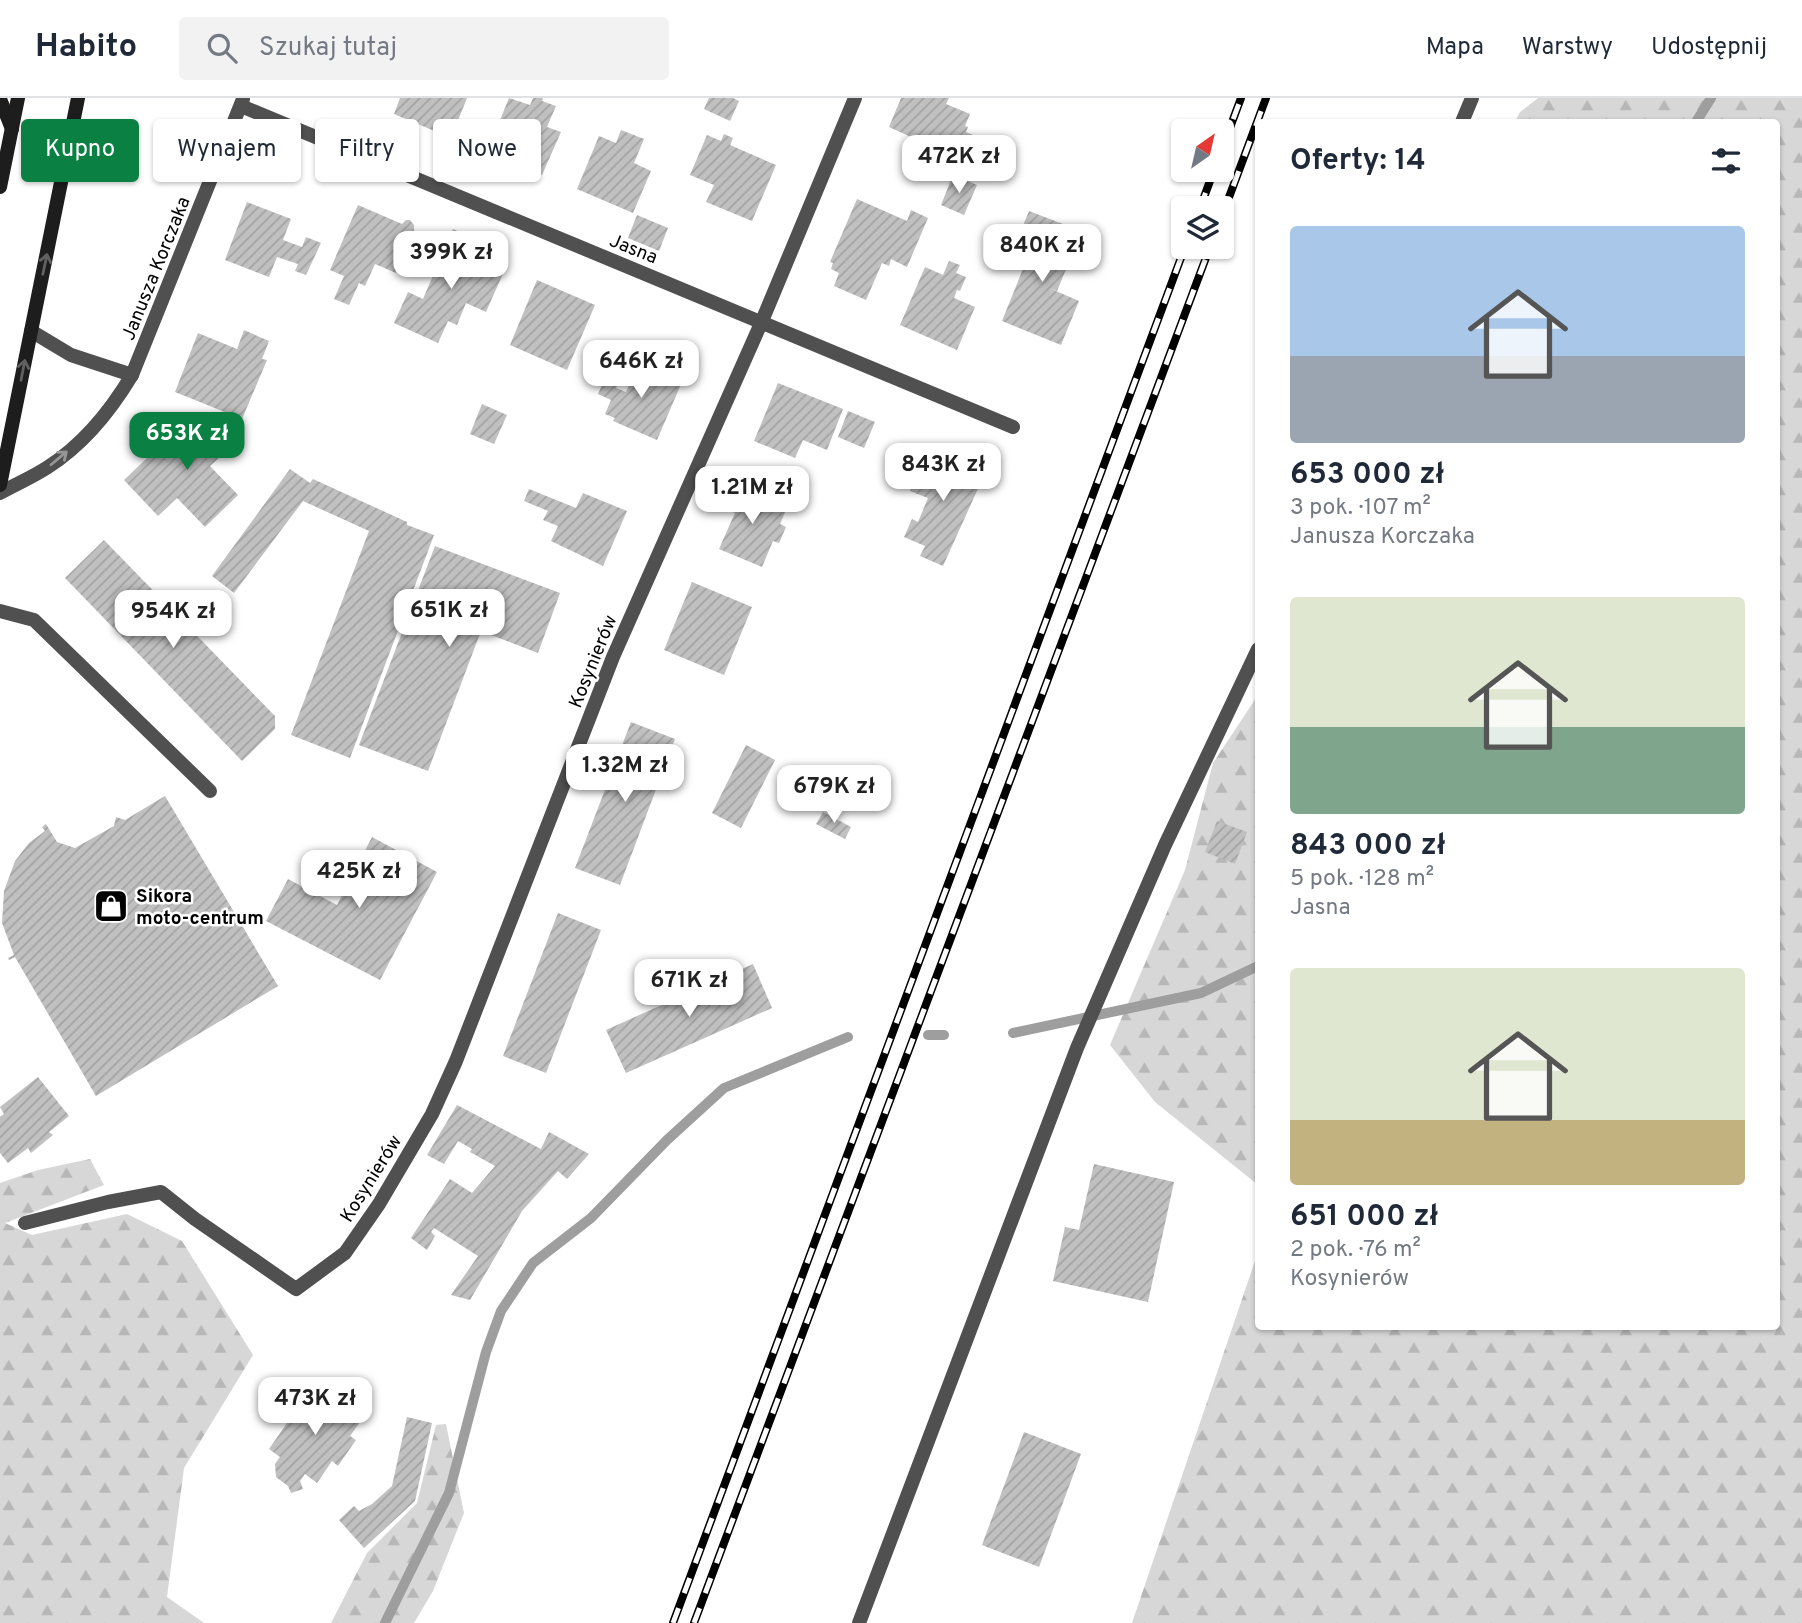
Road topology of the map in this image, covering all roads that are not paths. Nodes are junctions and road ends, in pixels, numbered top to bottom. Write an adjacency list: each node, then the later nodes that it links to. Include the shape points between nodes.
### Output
1 (18, 98): 8 (main road)
2 (78, 98): 11 (main road, one-way to 2)
3 (855, 98): 10 (street, Kosynierów)
4 (1472, 98): 7 (street)
5 (0, 99): 8 (main road)
6 (242, 102): 10 (street, Jasna); 12 (street, Janusza Korczaka)
7 (1463, 119)
8 (12, 129): 9 (main road)
9 (0, 187)
10 (762, 321): 13 (street, Jasna); 19 (street, Kosynierów, via 613,657 456,1061 432,1114 345,1252 296,1289 161,1192)
11 (31, 331): 12 (street, via 71,355); 14 (main road, one-way to 11)
12 (132, 375): 15 (street, Janusza Korczaka, one-way to 12, via 49,466 87,435 113,407)
13 (1013, 426)
14 (0, 485)
15 (0, 493)
16 (0, 611): 18 (street, via 34,620)
17 (1255, 655): 20 (street, via 1165,845 1077,1048)
18 (210, 791)
19 (25, 1223)
20 (859, 1623)

